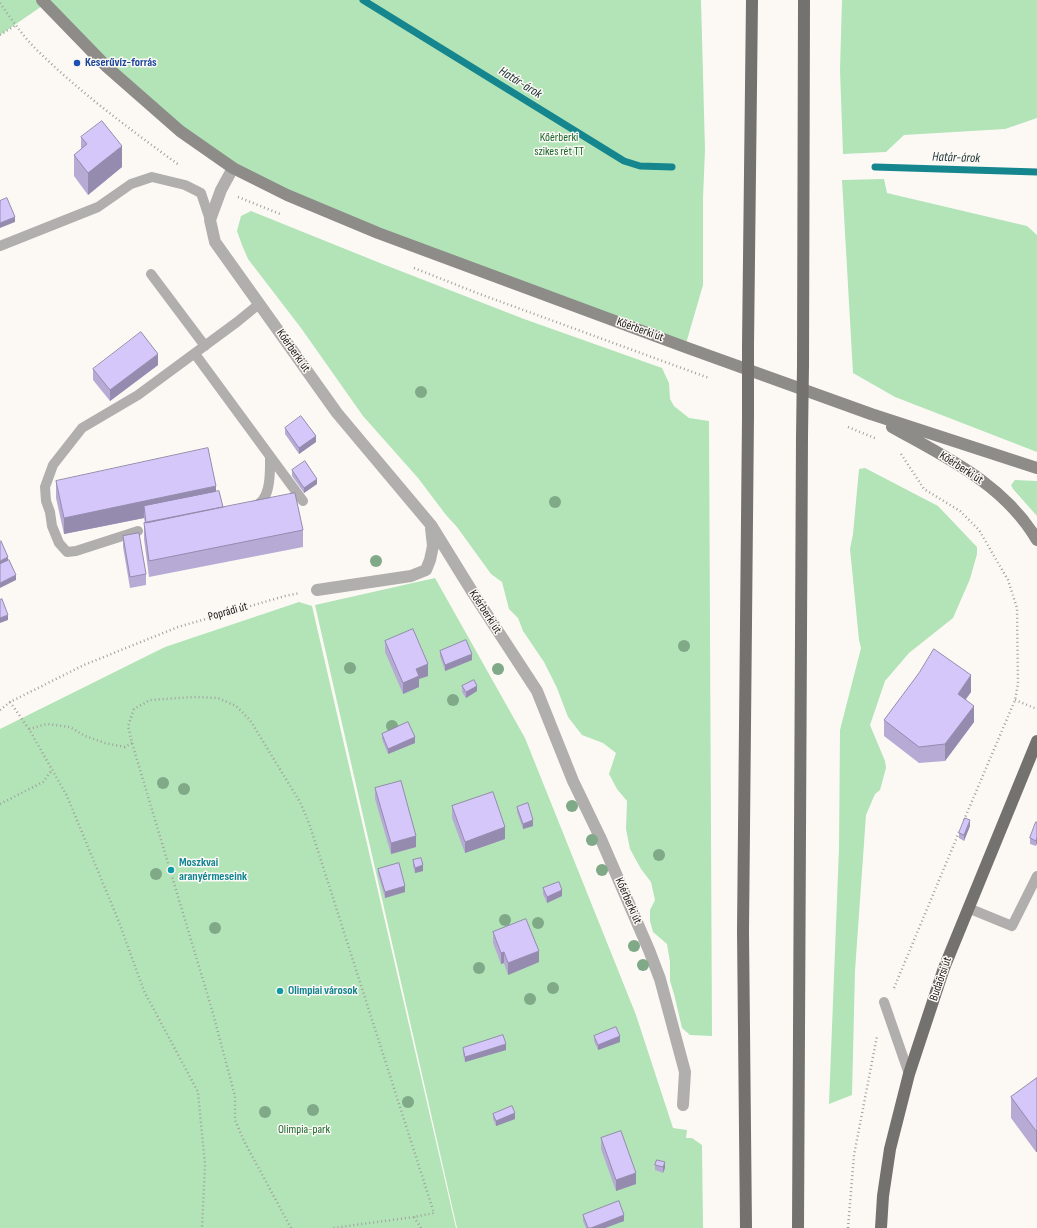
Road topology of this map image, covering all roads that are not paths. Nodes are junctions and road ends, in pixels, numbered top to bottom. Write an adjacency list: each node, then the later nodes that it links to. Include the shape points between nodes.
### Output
1 (42, 0): 4 (street, Kőérberki út, via 107,67 180,131)
2 (752, 0): 26 (main road, bridge, via 743,923)
3 (804, 0): 27 (main road, bridge)
4 (233, 168): 5 (street, via 221,190); 11 (street, Kőérberki út, via 287,195 378,233)
5 (210, 220): 6 (lane, via 201,193 185,185 152,177 131,184 98,207); 8 (street, Kőérberki út, via 215,242)
6 (0, 246)
7 (151, 274): 9 (lane)
8 (259, 304): 9 (lane); 16 (street, Kőérberki út, via 337,413)
9 (205, 346): 10 (lane)
10 (195, 354): 12 (lane); 17 (lane, via 138,395 82,428 54,465 45,488 52,526 66,552)
11 (870, 414): 13 (street, Kőérberki út); 18 (street, Kőérberki út, via 966,469 1002,496 1027,523)
12 (270, 456): 14 (lane); 15 (lane, via 270,482 263,499 255,506)
13 (1037, 468)
14 (303, 501)
15 (242, 509)
16 (431, 525): 19 (street, via 433,546 426,570 411,576); 25 (street, Kőérberki út, via 537,691 573,781 650,950 670,1012 685,1072)
17 (138, 531)
18 (1037, 540)
19 (317, 590)
20 (1037, 741): 22 (main road, Budaörsi út)
21 (1037, 876): 22 (lane, via 1012,926)
22 (968, 908): 24 (main road, Budaörsi út, via 944,968)
23 (885, 1005): 24 (lane)
24 (909, 1074): 28 (main road, Budaörsi út, via 890,1149)
25 (683, 1105)
26 (746, 1228)
27 (798, 1228)
28 (880, 1228)

